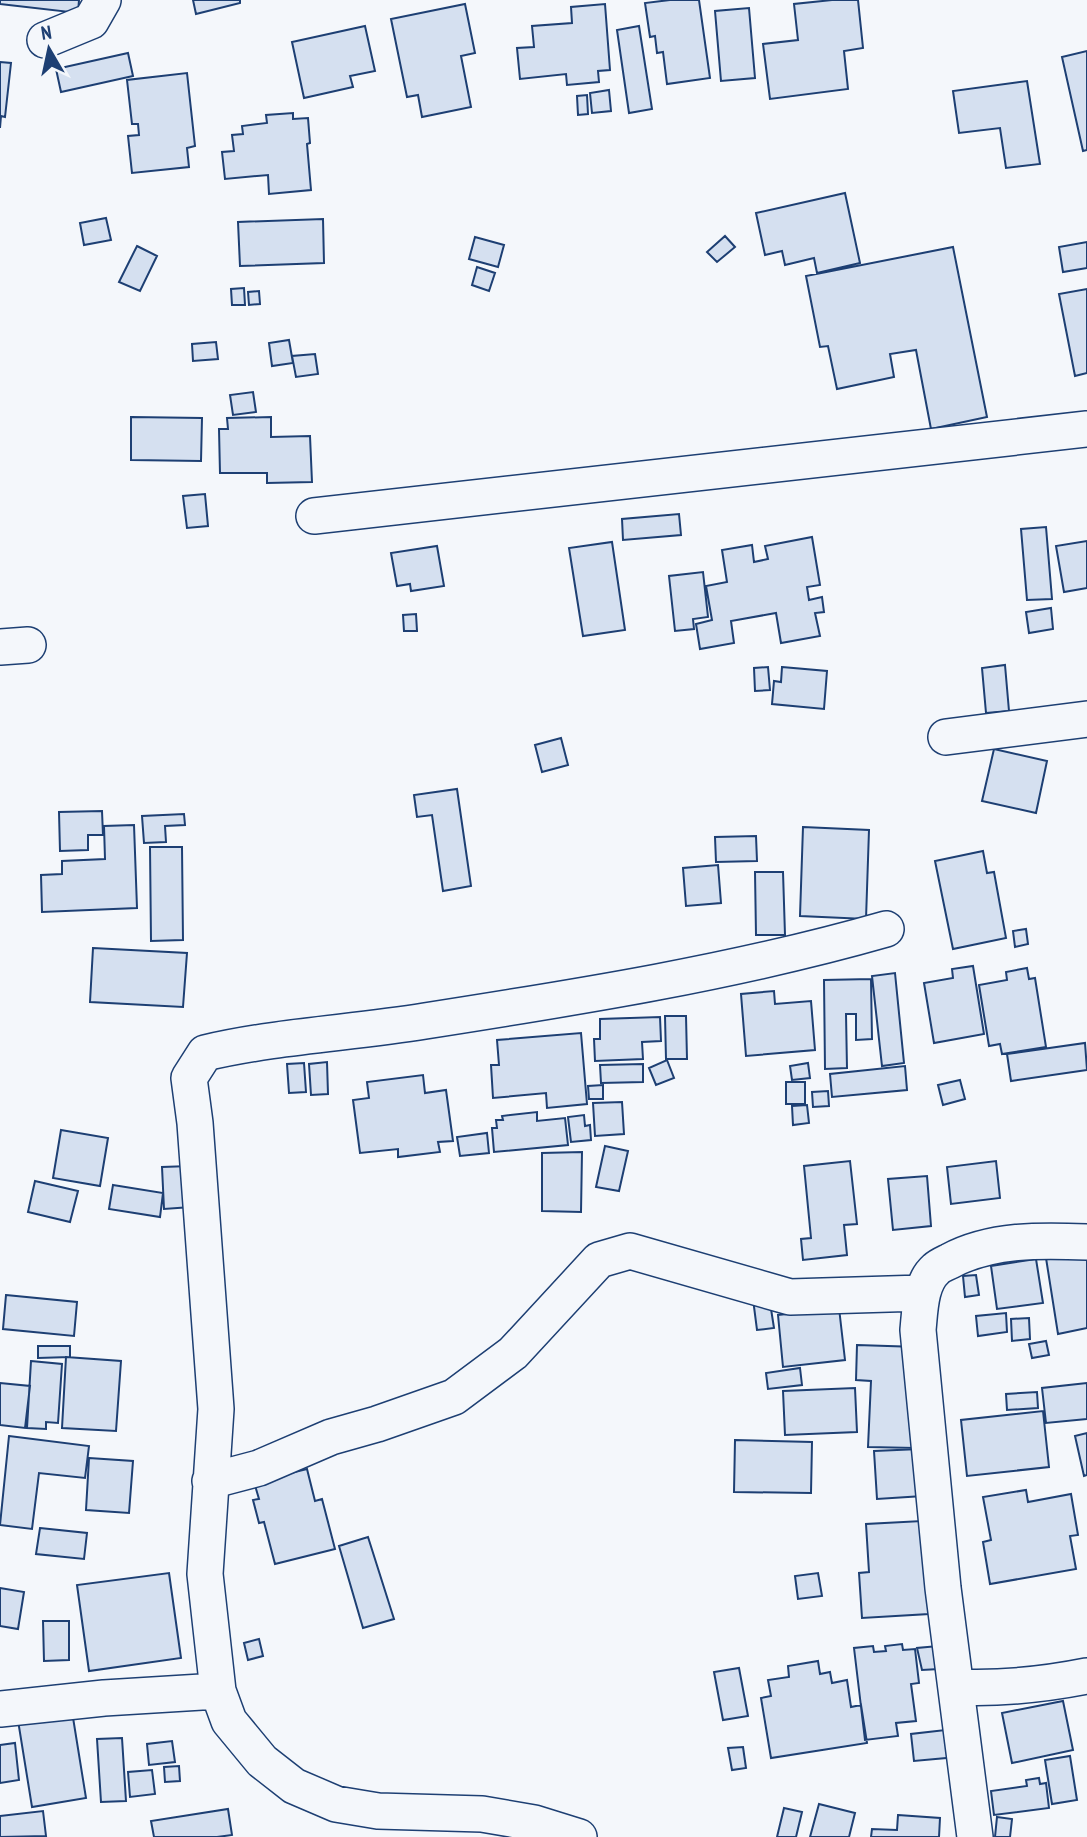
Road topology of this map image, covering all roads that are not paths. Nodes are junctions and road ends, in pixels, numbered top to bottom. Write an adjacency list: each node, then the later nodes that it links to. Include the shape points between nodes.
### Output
1 (103, 0): 2 (street, via 91,21)
2 (45, 40)
3 (1087, 429): 4 (street)
4 (314, 516)
5 (1087, 719): 6 (street)
6 (946, 737)
7 (886, 929): 10 (street, via 817,949 664,980 205,1053 189,1078 216,1409)
8 (1087, 1242): 9 (street, via 996,1245 963,1254 935,1269)
9 (922, 1293): 10 (street, via 790,1297 630,1251 599,1259 513,1353 454,1397 331,1437 259,1468); 12 (street, via 918,1330)
10 (210, 1481): 13 (street, via 205,1574)
11 (1087, 1676): 12 (street, via 1039,1686)
12 (956, 1687): 16 (street)
13 (218, 1691): 14 (street); 15 (street, via 229,1721 262,1761 295,1786 336,1804 378,1811 482,1814)
14 (0, 1709)
15 (579, 1837)
16 (975, 1837)

